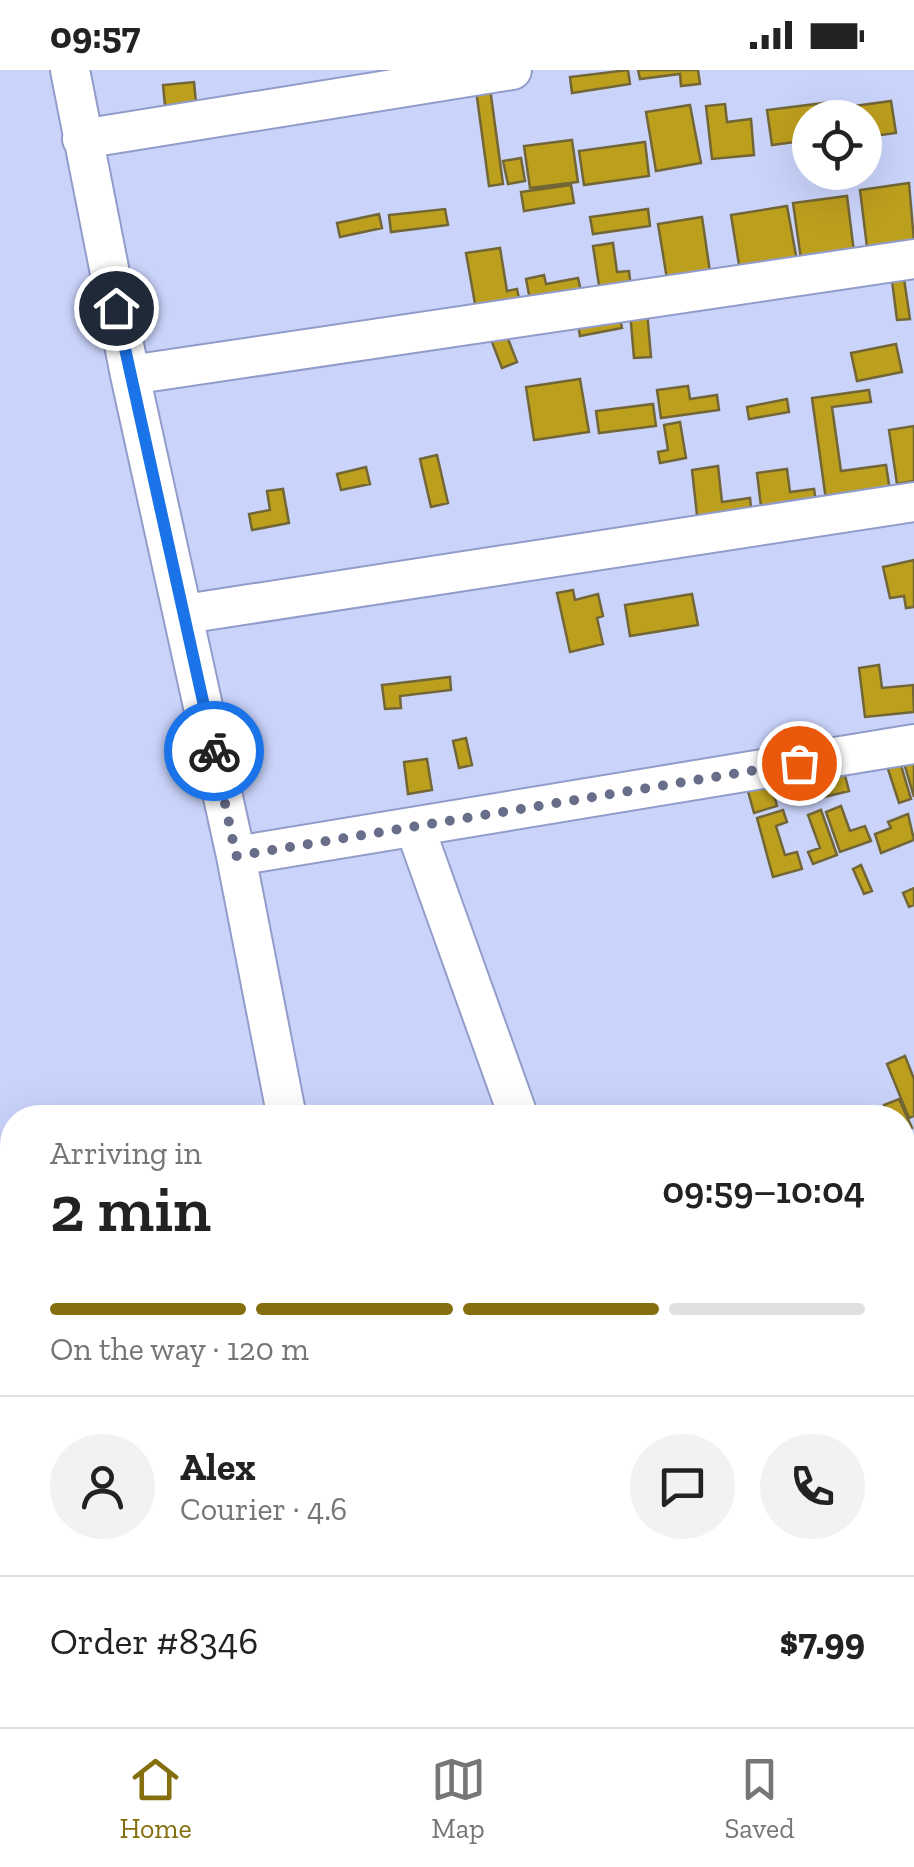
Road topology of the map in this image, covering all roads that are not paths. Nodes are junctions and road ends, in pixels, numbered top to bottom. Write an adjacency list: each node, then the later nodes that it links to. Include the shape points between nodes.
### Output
1 (70, 70): 3 (street)
2 (512, 70): 3 (street)
3 (82, 139): 5 (street)
4 (914, 259): 5 (street)
5 (130, 375): 7 (street)
6 (914, 502): 7 (street)
7 (184, 614): 10 (street)
8 (914, 744): 9 (street)
9 (416, 828): 10 (street); 12 (street)
10 (236, 856): 11 (street)
11 (284, 1105)
12 (515, 1105)

